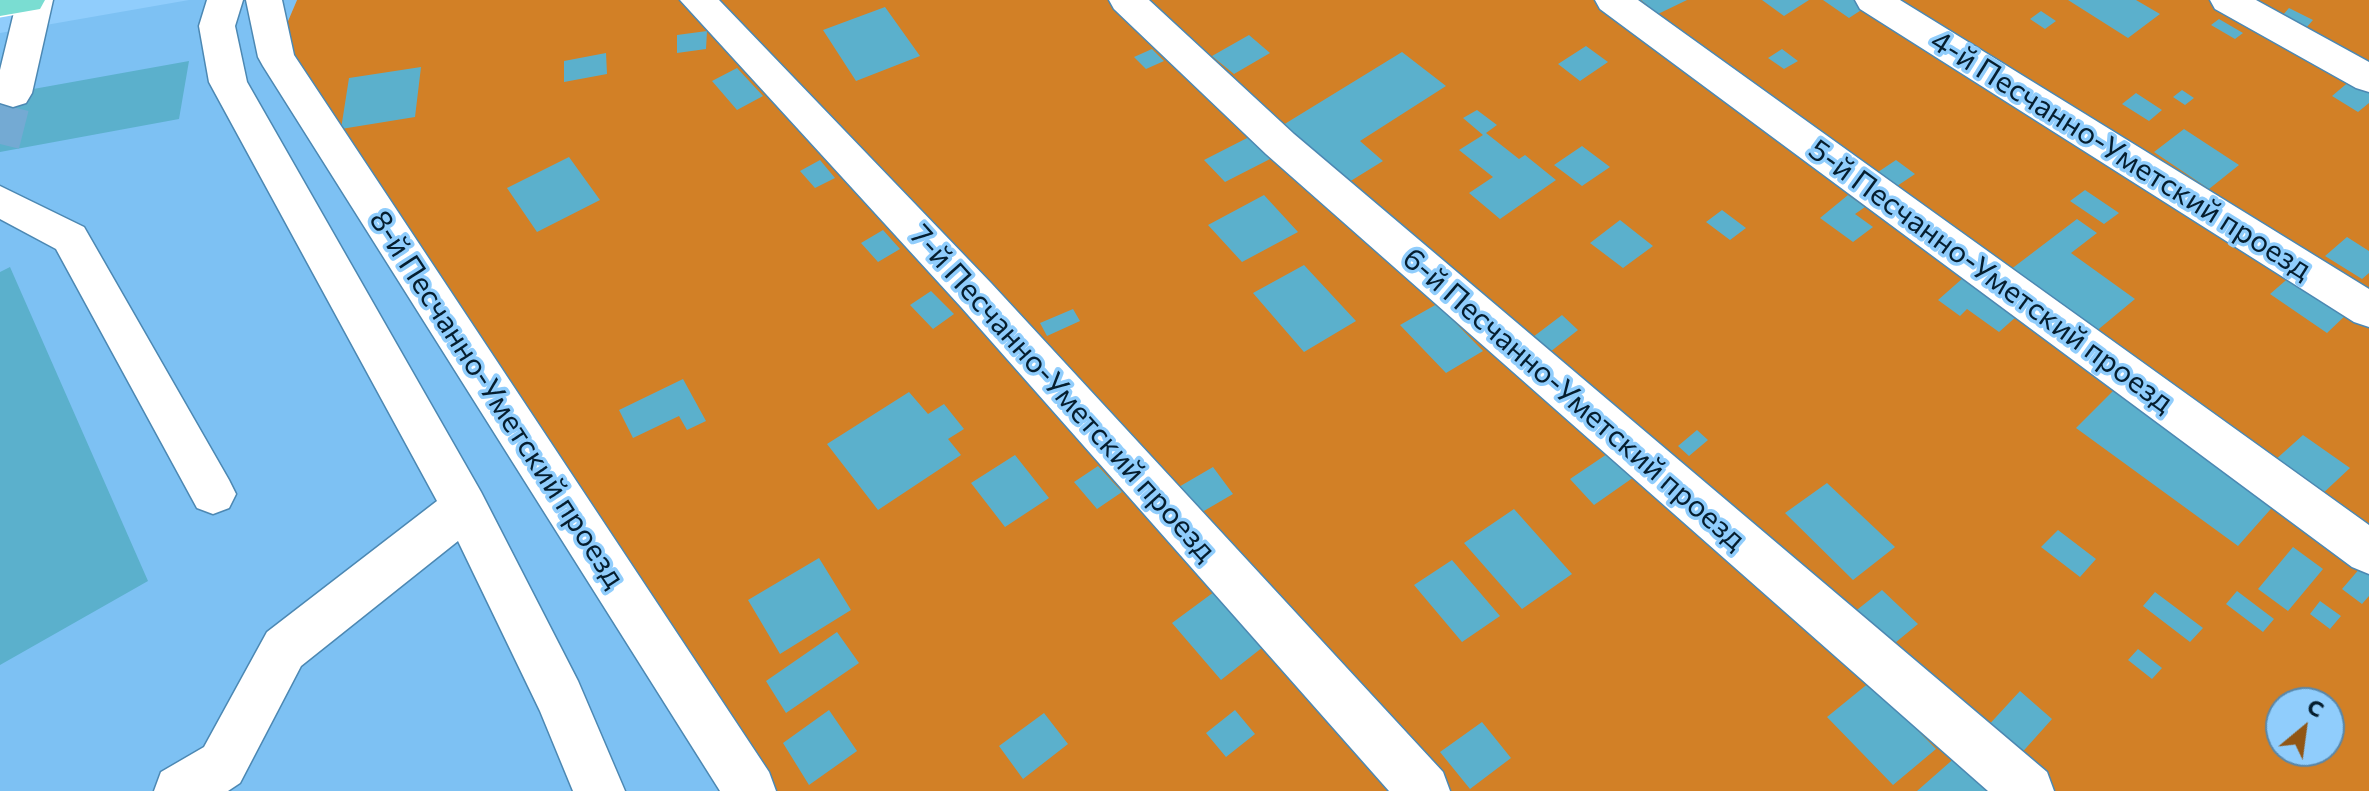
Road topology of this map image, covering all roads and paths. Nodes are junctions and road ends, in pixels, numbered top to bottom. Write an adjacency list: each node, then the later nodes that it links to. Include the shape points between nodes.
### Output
1 (27, 0): 10 (main road)
2 (35, 0): 12 (street)
3 (225, 0): 16 (street, via 217,26 228,82)
4 (264, 0): 20 (street, 8-й Песчанно-Уметский проезд, via 276,57)
5 (698, 0): 21 (street, 7-й Песчанно-Уметский проезд, via 976,295)
6 (1127, 0): 22 (street, 6-й Песчанно-Уметский проезд, via 1280,144)
7 (1613, 0): 17 (street, 5-й Песчанно-Уметский проезд)
8 (1873, 0): 14 (street, 4-й Песчанно-Уметский проезд)
9 (2228, 0): 11 (street)
10 (0, 4)
11 (2369, 79)
12 (13, 93)
13 (0, 201): 15 (street, via 70,238)
14 (2369, 310)
15 (213, 494)
16 (465, 507): 18 (street, via 284,649 222,765); 19 (street, via 560,698)
17 (2369, 552)
18 (180, 791)
19 (599, 791)
20 (750, 791)
21 (1424, 791)
22 (2028, 791)

